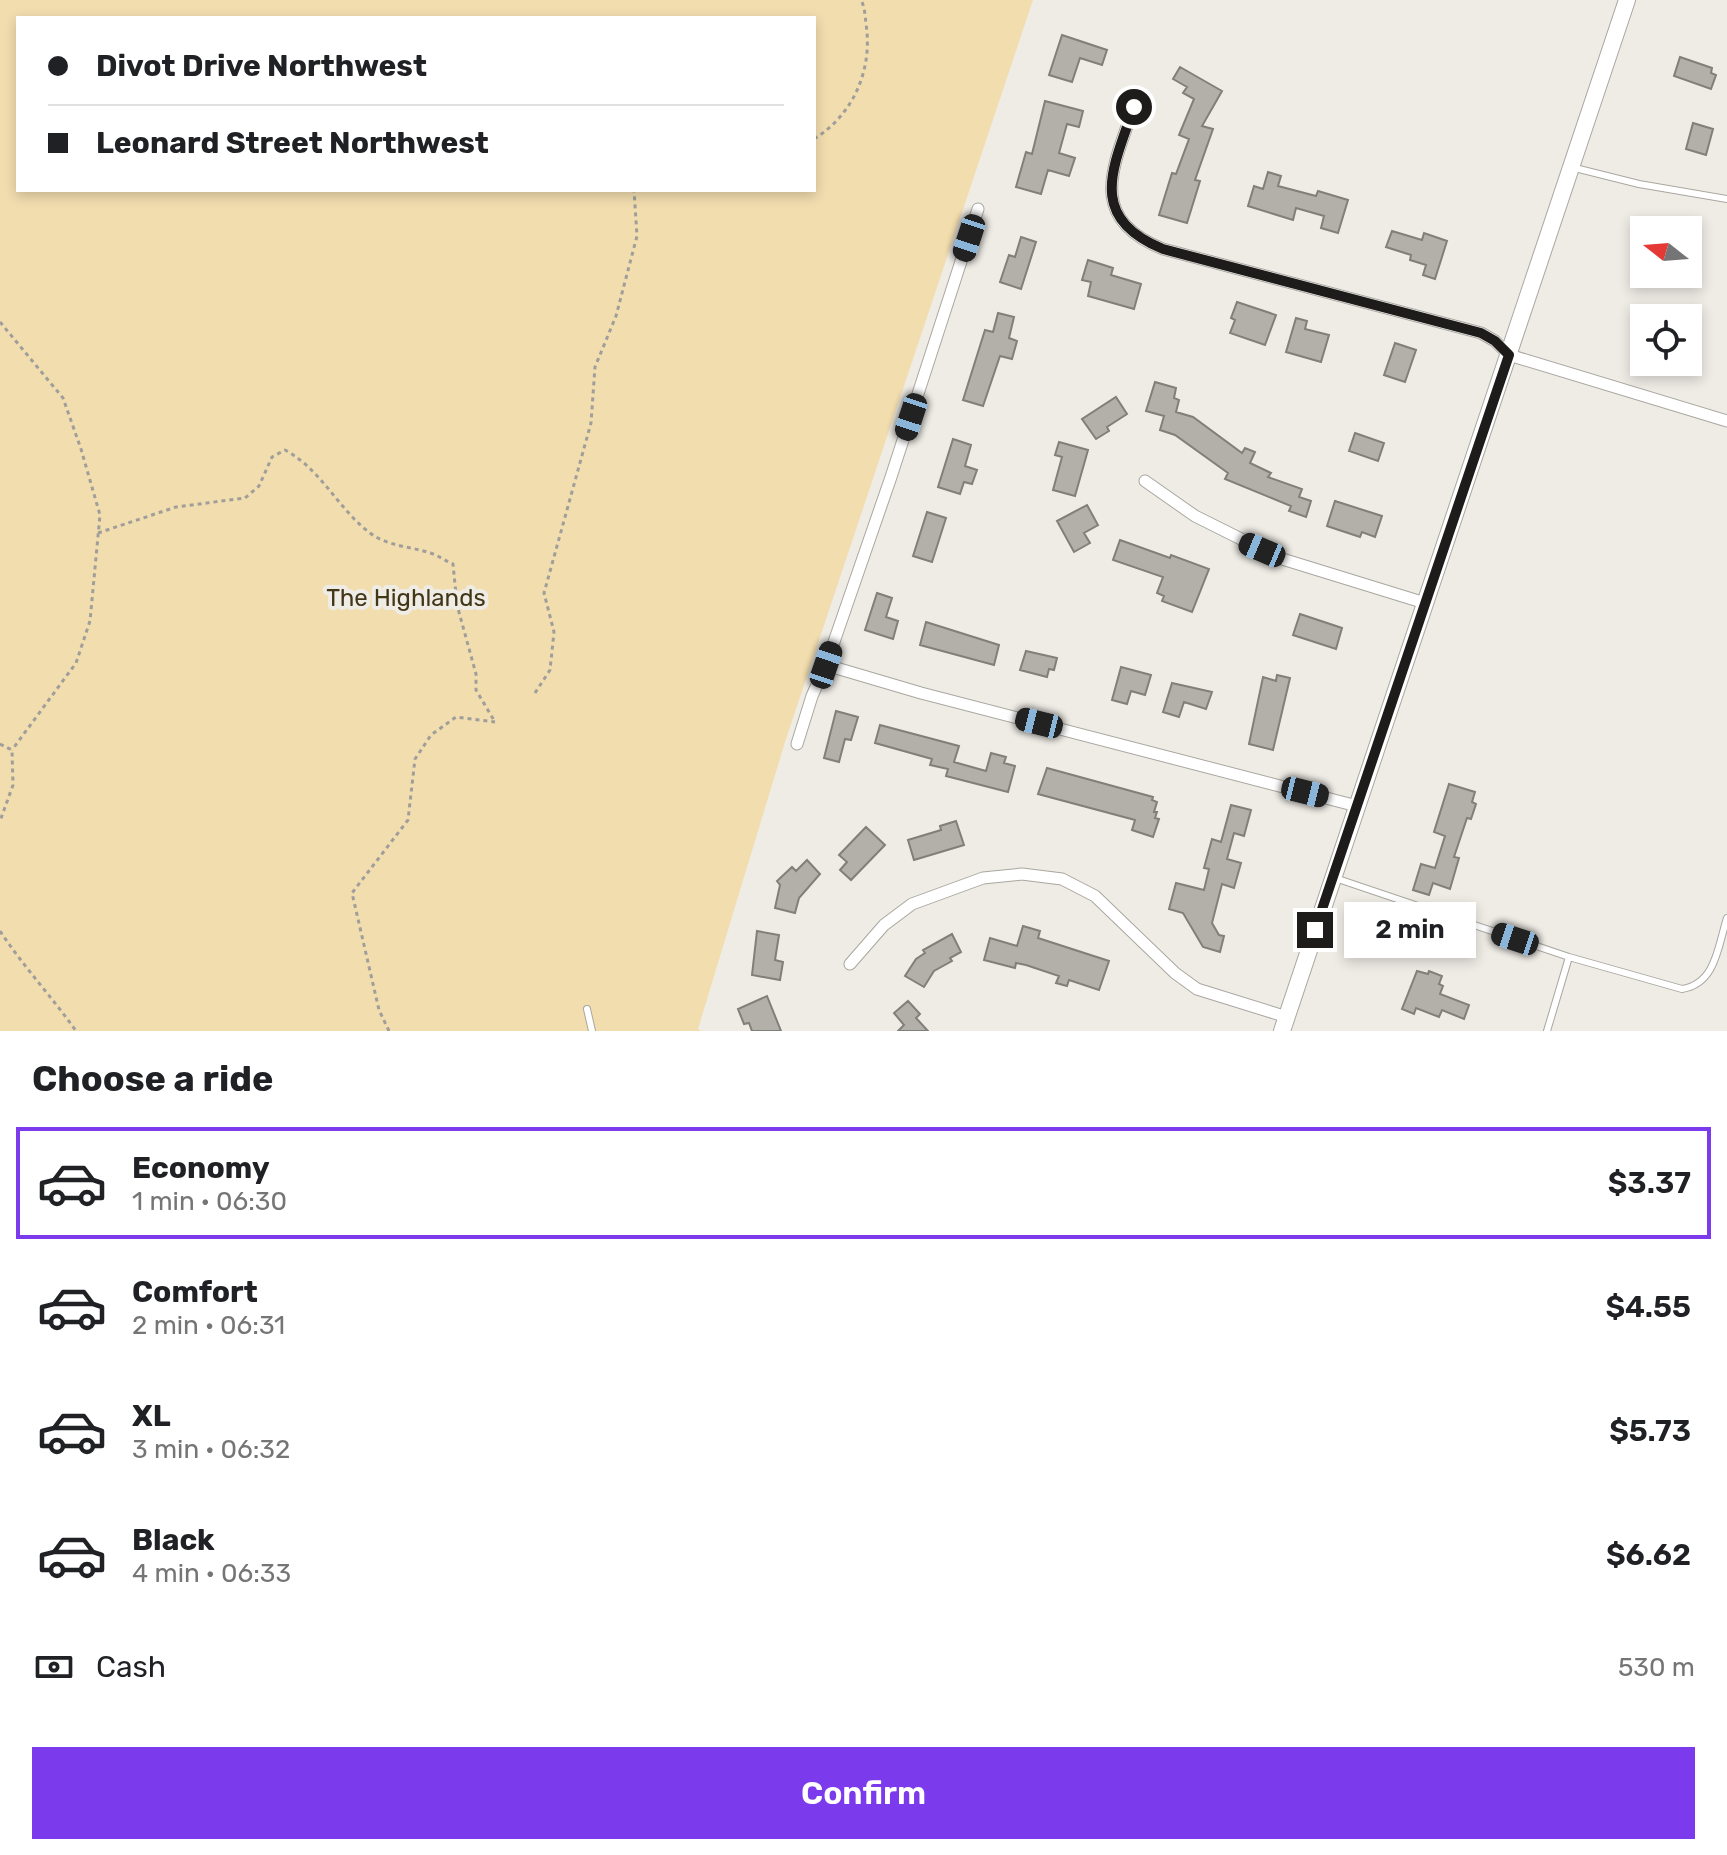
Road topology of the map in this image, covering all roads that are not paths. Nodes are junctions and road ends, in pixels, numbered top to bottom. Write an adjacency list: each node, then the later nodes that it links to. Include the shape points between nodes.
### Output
1 (1627, 0): 3 (main road)
2 (1134, 107): 6 (street, via 1110,192 1120,221 1141,240 1481,333)
3 (1571, 167): 4 (lane); 6 (main road)
4 (1727, 199)
5 (978, 209): 10 (street)
6 (1509, 355): 7 (street); 9 (main road)
7 (1727, 421)
8 (1145, 481): 9 (street, via 1195,516 1279,558)
9 (1425, 603): 12 (main road)
10 (826, 665): 11 (street); 12 (street)
11 (797, 744)
12 (1357, 806): 13 (main road)
13 (1333, 878): 15 (lane); 18 (main road)
14 (1727, 918): 15 (lane, via 1709,975 1696,987 1682,989)
15 (1569, 957): 20 (lane)
16 (850, 964): 18 (street, via 884,925 912,904 983,878 1022,874 1062,879 1095,896 1197,989)
17 (587, 1009): 19 (lane)
18 (1284, 1024)
19 (592, 1031)
20 (1547, 1031)

